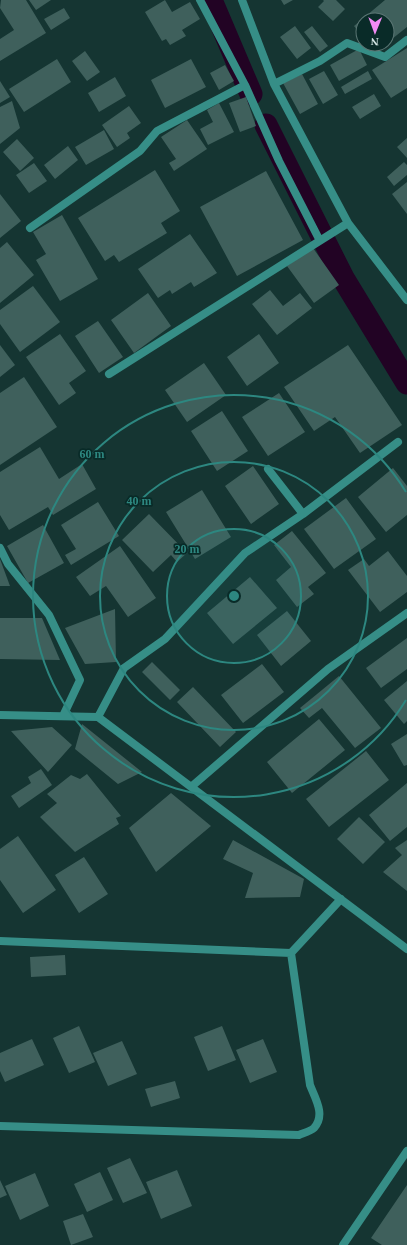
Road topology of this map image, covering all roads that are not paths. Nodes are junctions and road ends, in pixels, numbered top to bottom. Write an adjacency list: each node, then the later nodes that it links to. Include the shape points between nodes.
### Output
1 (200, 0): 5 (street)
2 (242, 0): 4 (street)
3 (407, 40): 4 (street, via 385,57 347,43 320,61)
4 (274, 84): 6 (street)
5 (245, 85): 7 (street, via 157,131 140,151); 8 (street, via 279,161)
6 (348, 223): 8 (street); 9 (street)
7 (30, 228)
8 (319, 239): 10 (street)
9 (407, 300)
10 (109, 374)
11 (398, 442): 13 (street)
12 (268, 469): 13 (street)
13 (302, 514): 18 (street, via 245,553 165,639 124,668)
14 (0, 548): 17 (street, via 8,564 49,615 80,680)
15 (407, 613): 19 (street, via 328,669)
16 (0, 716): 17 (street)
17 (63, 716): 18 (street)
18 (98, 717): 19 (street)
19 (191, 787): 20 (street)
20 (341, 899): 22 (street); 23 (street)
21 (0, 941): 23 (street)
22 (407, 949)
23 (292, 953): 24 (street, via 310,1085 318,1103 320,1117 314,1129 299,1135)
24 (0, 1126)
25 (407, 1151): 26 (street)
26 (344, 1245)

